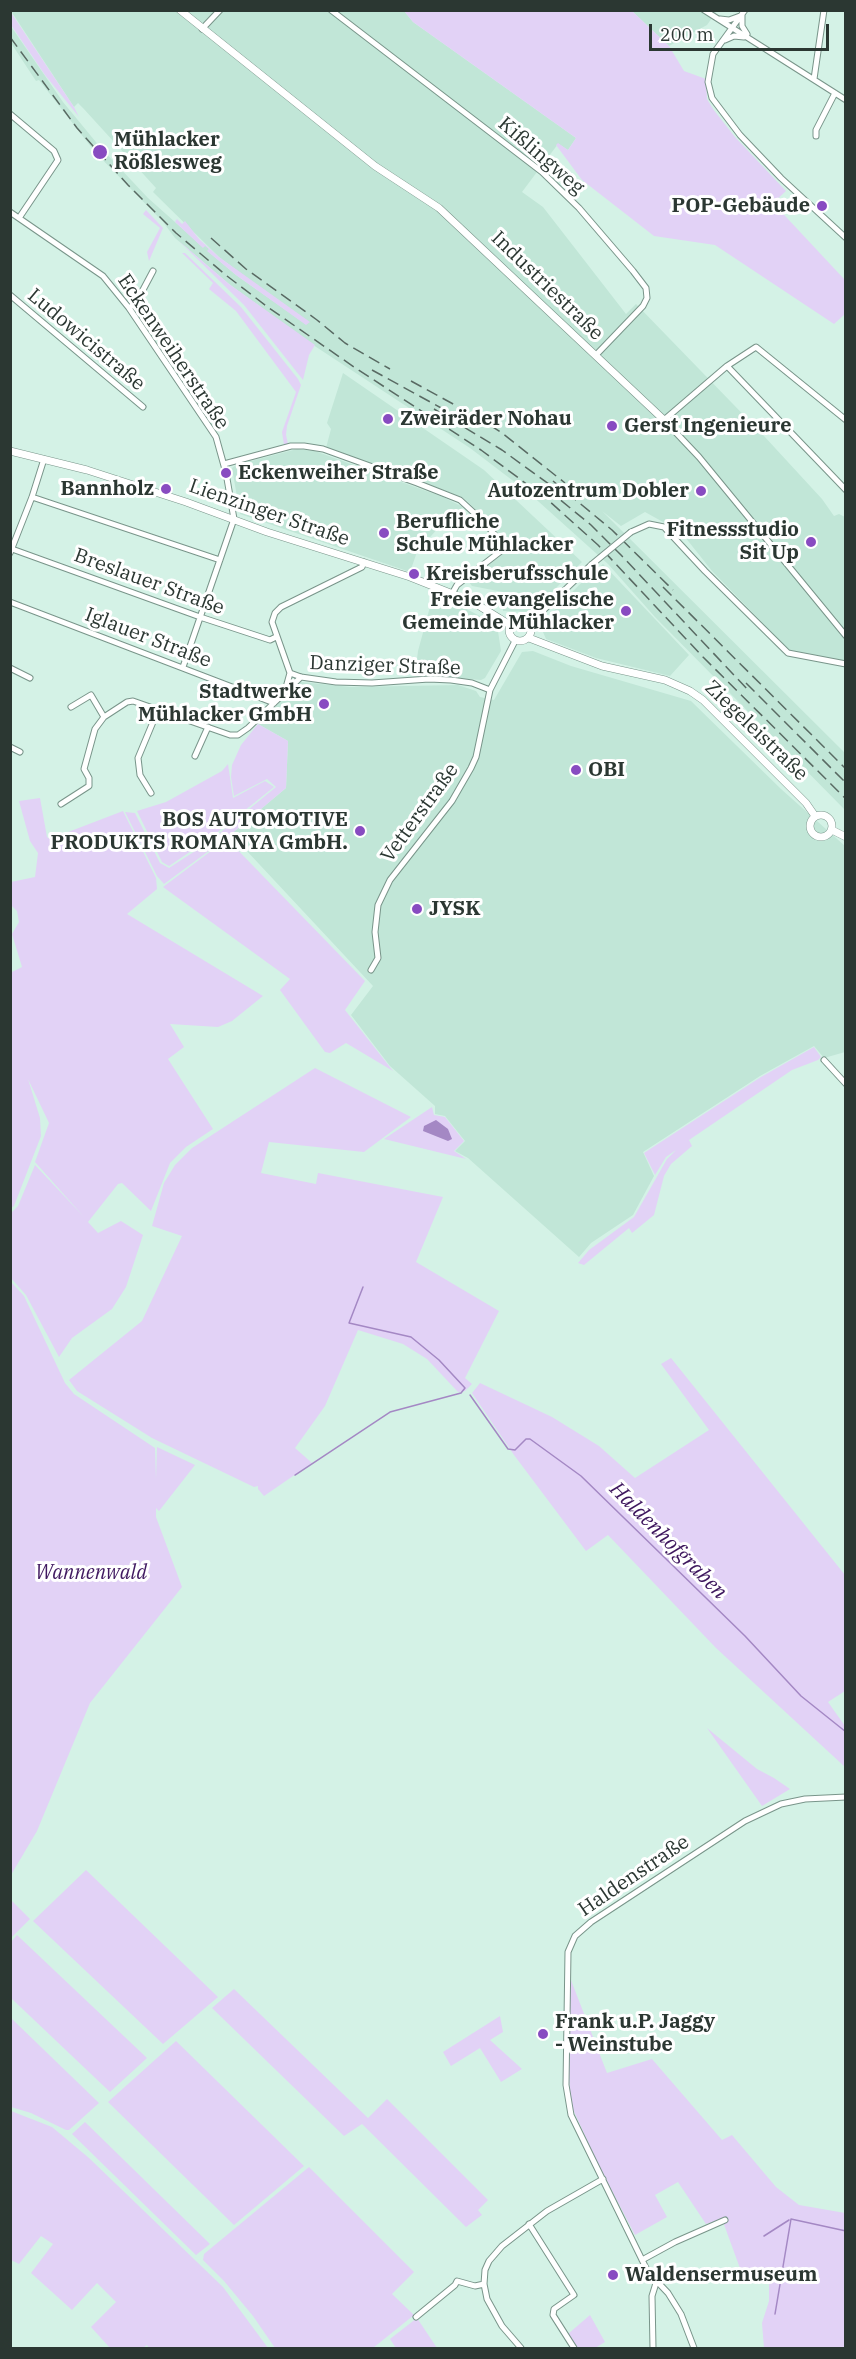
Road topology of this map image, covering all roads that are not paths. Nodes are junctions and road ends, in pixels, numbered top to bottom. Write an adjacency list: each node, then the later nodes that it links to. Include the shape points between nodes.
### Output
1 (180, 10): 9 (street, Industriestraße)
2 (220, 10): 9 (street)
3 (331, 10): 23 (street, Kißlingweg, via 542,172 633,271 646,288 647,298)
4 (704, 10): 7 (street)
5 (824, 10): 12 (street)
6 (744, 12): 7 (street, via 729,20); 8 (street); 10 (street, via 742,26)
7 (713, 16): 8 (street); 11 (street, via 724,28)
8 (732, 27): 10 (street); 11 (street)
9 (202, 29): 23 (street, Industriestraße, via 375,166 439,208)
10 (755, 41): 11 (street, via 734,36); 12 (street)
11 (720, 45): 19 (street, via 710,64 708,82 717,106 781,178)
12 (814, 79): 13 (street)
13 (835, 93): 14 (street); 16 (street)
14 (846, 100)
15 (10, 114): 18 (street, via 54,151 58,160)
16 (816, 136)
17 (10, 212): 18 (street, Eckenweiherstraße)
18 (19, 218): 22 (street, Eckenweiherstraße, via 103,276)
19 (846, 238)
20 (153, 271): 22 (street, via 136,303)
21 (10, 295): 25 (street, Ludowicistraße)
22 (129, 308): 30 (street, Eckenweiherstraße, via 216,437)
23 (596, 355): 26 (street, Industriestraße)
24 (727, 366): 26 (street); 27 (street, via 757,347); 31 (street)
25 (142, 407)
26 (664, 420): 42 (street, Industriestraße)
27 (846, 420)
28 (10, 452): 29 (street, Lienzinger Straße)
29 (44, 459): 32 (street); 33 (street, Lienzinger Straße)
30 (224, 464): 33 (street, Eckenweiherstraße); 37 (street, via 304,446 323,449 460,500 504,546)
31 (846, 490)
32 (32, 497): 34 (street); 35 (street)
33 (234, 519): 35 (street); 36 (street, Lienzinger Straße)
34 (11, 551): 39 (street, Breslauer Straße)
35 (220, 560): 39 (street)
36 (364, 562): 37 (street, Lienzinger Straße); 43 (street, via 362,567 280,607 272,622)
37 (453, 592): 41 (street, Lienzinger Straße)
38 (10, 602): 48 (street, Iglauer Straße)
39 (200, 617): 43 (street, Breslauer Straße, via 270,640); 48 (street)
40 (529, 624): 41 (street, via 519,619); 44 (street); 46 (street, bridge, via 591,565 631,532 649,524 664,527 788,653)
41 (510, 625): 45 (street, via 509,632)
42 (846, 636)
43 (276, 638): 49 (street)
44 (529, 638): 45 (street); 64 (street, Ziegeleistraße, via 602,666 665,680 703,699)
45 (515, 641): 52 (street, Vetterstraße)
46 (846, 664)
47 (10, 668): 51 (street)
48 (183, 668): 54 (street, Iglauer Straße)
49 (290, 673): 50 (street); 53 (street, Danziger Straße)
50 (301, 677): 52 (street, Danziger Straße, via 363,683 451,680); 53 (street, Danziger Straße)
51 (30, 678)
52 (490, 690): 67 (street, Vetterstraße, via 471,768 452,801 390,880 378,905 378,958)
53 (284, 693): 54 (street, Danziger Straße)
54 (274, 702): 58 (street, Danziger Straße, via 238,735)
55 (72, 707): 57 (street, via 91,695)
56 (158, 710): 57 (street, Danziger Straße, via 133,701); 58 (street, Danziger Straße); 62 (street, via 138,758 141,775)
57 (104, 717): 63 (street, via 95,729 87,753 84,769 89,786)
58 (207, 727): 61 (street)
59 (10, 747): 60 (street)
60 (20, 752)
61 (195, 756)
62 (151, 793)
63 (61, 804)
64 (815, 816): 65 (street, Ziegeleistraße, via 828,817); 65 (street, Ziegeleistraße, via 810,822 812,834 823,837)
65 (832, 830): 66 (street, Ziegeleistraße)
66 (846, 837)
67 (371, 970)
68 (824, 1060): 69 (street)
69 (846, 1084)
70 (846, 1797): 71 (street, Haldenstraße, via 805,1799 764,1811 725,1833 575,1936 567,1965 567,2095 576,2126)
71 (603, 2179): 73 (street, via 554,2205); 74 (street, Haldenstraße)
72 (724, 2220): 74 (street)
73 (530, 2224): 76 (street, via 492,2255); 79 (street, via 574,2295 554,2309 553,2315)
74 (642, 2260): 75 (street, Haldenstraße)
75 (657, 2283): 80 (street, via 652,2296); 81 (street, Haldenstraße, via 681,2314)
76 (484, 2284): 77 (street, via 457,2281); 78 (street, via 494,2312)
77 (416, 2317)
78 (521, 2349)
79 (574, 2349)
80 (653, 2349)
81 (694, 2349)

